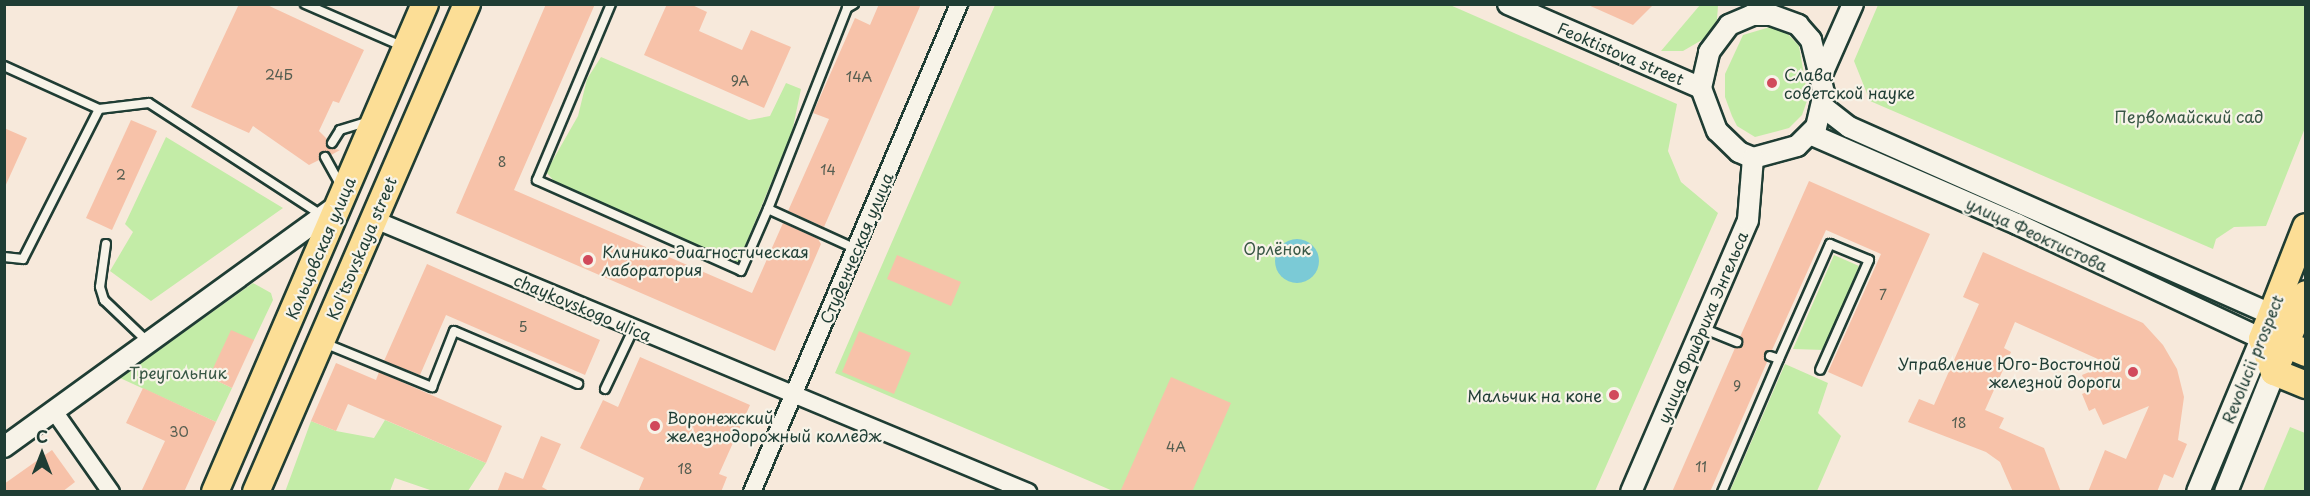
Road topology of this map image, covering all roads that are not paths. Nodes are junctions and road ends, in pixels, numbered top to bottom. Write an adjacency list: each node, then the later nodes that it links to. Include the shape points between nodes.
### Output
1 (305, 4): 10 (lane)
2 (425, 4): 10 (main road, Кольцовская улица)
3 (467, 4): 23 (main road, Kol'tsovskaya street)
4 (611, 4): 22 (lane, via 537,180 741,271)
5 (854, 4): 22 (lane, via 847,8 838,29)
6 (959, 4): 26 (street, Студенческая улица)
7 (1508, 4): 13 (street, Feoktistova street)
8 (1853, 4): 12 (street)
9 (1740, 11): 12 (street, via 1771,15 1798,25 1811,40); 13 (street, via 1709,52)
10 (406, 48): 16 (main road, Кольцовская улица)
11 (4, 66): 15 (lane)
12 (1823, 72): 14 (street)
13 (1701, 88): 20 (street, via 1716,131 1739,152)
14 (1822, 106): 17 (street); 29 (street, улица Феоктистова, via 1849,128)
15 (99, 109): 21 (lane, via 148,103); 27 (lane, via 23,258)
16 (376, 119): 18 (lane, via 340,130); 21 (main road, Кольцовская улица)
17 (1810, 135): 20 (street, via 1785,152); 35 (street, улица Феоктистова)
18 (332, 143)
19 (325, 158): 21 (lane)
20 (1753, 158): 31 (street, улица Фридриха Энгельса, via 1748,220)
21 (335, 204): 34 (street); 47 (main road, Кольцовская улица)
22 (768, 209): 26 (lane)
23 (373, 219): 30 (street, chaykovskogo ulica); 32 (main road, Kol'tsovskaya street)
24 (2306, 227): 29 (main road, Revolucii prospect)
25 (105, 244): 34 (lane, via 100,287 104,300)
26 (856, 249): 43 (street, Студенческая улица)
27 (4, 257)
28 (2306, 294): 35 (main road, Revolucii prospect)
29 (2270, 314): 35 (main road)
30 (634, 328): 42 (lane); 43 (street, chaykovskogo ulica)
31 (1702, 328): 33 (lane); 51 (street, улица Фридриха Энгельса)
32 (320, 342): 40 (lane, via 432,387 454,331); 48 (main road, Kol'tsovskaya street)
33 (1737, 342)
34 (148, 343): 44 (street)
35 (2284, 345): 39 (main road, Revolucii prospect); 53 (main road, Revolucii prospect)
36 (1770, 356): 37 (lane)
37 (1779, 359): 38 (lane, via 1830,243 1869,260); 52 (lane)
38 (1820, 370)
39 (2274, 372): 41 (main road); 54 (main road, Revolucii prospect)
40 (578, 384)
41 (2306, 385)
42 (605, 389)
43 (794, 394): 49 (street, Студенческая улица); 50 (street, chaykovskogo ulica)
44 (54, 411): 45 (street); 46 (street)
45 (4, 447)
46 (111, 492)
47 (215, 492)
48 (256, 492)
49 (752, 492)
50 (1028, 492)
51 (1630, 492)
52 (1722, 492)
53 (2198, 492)
54 (2226, 492)

